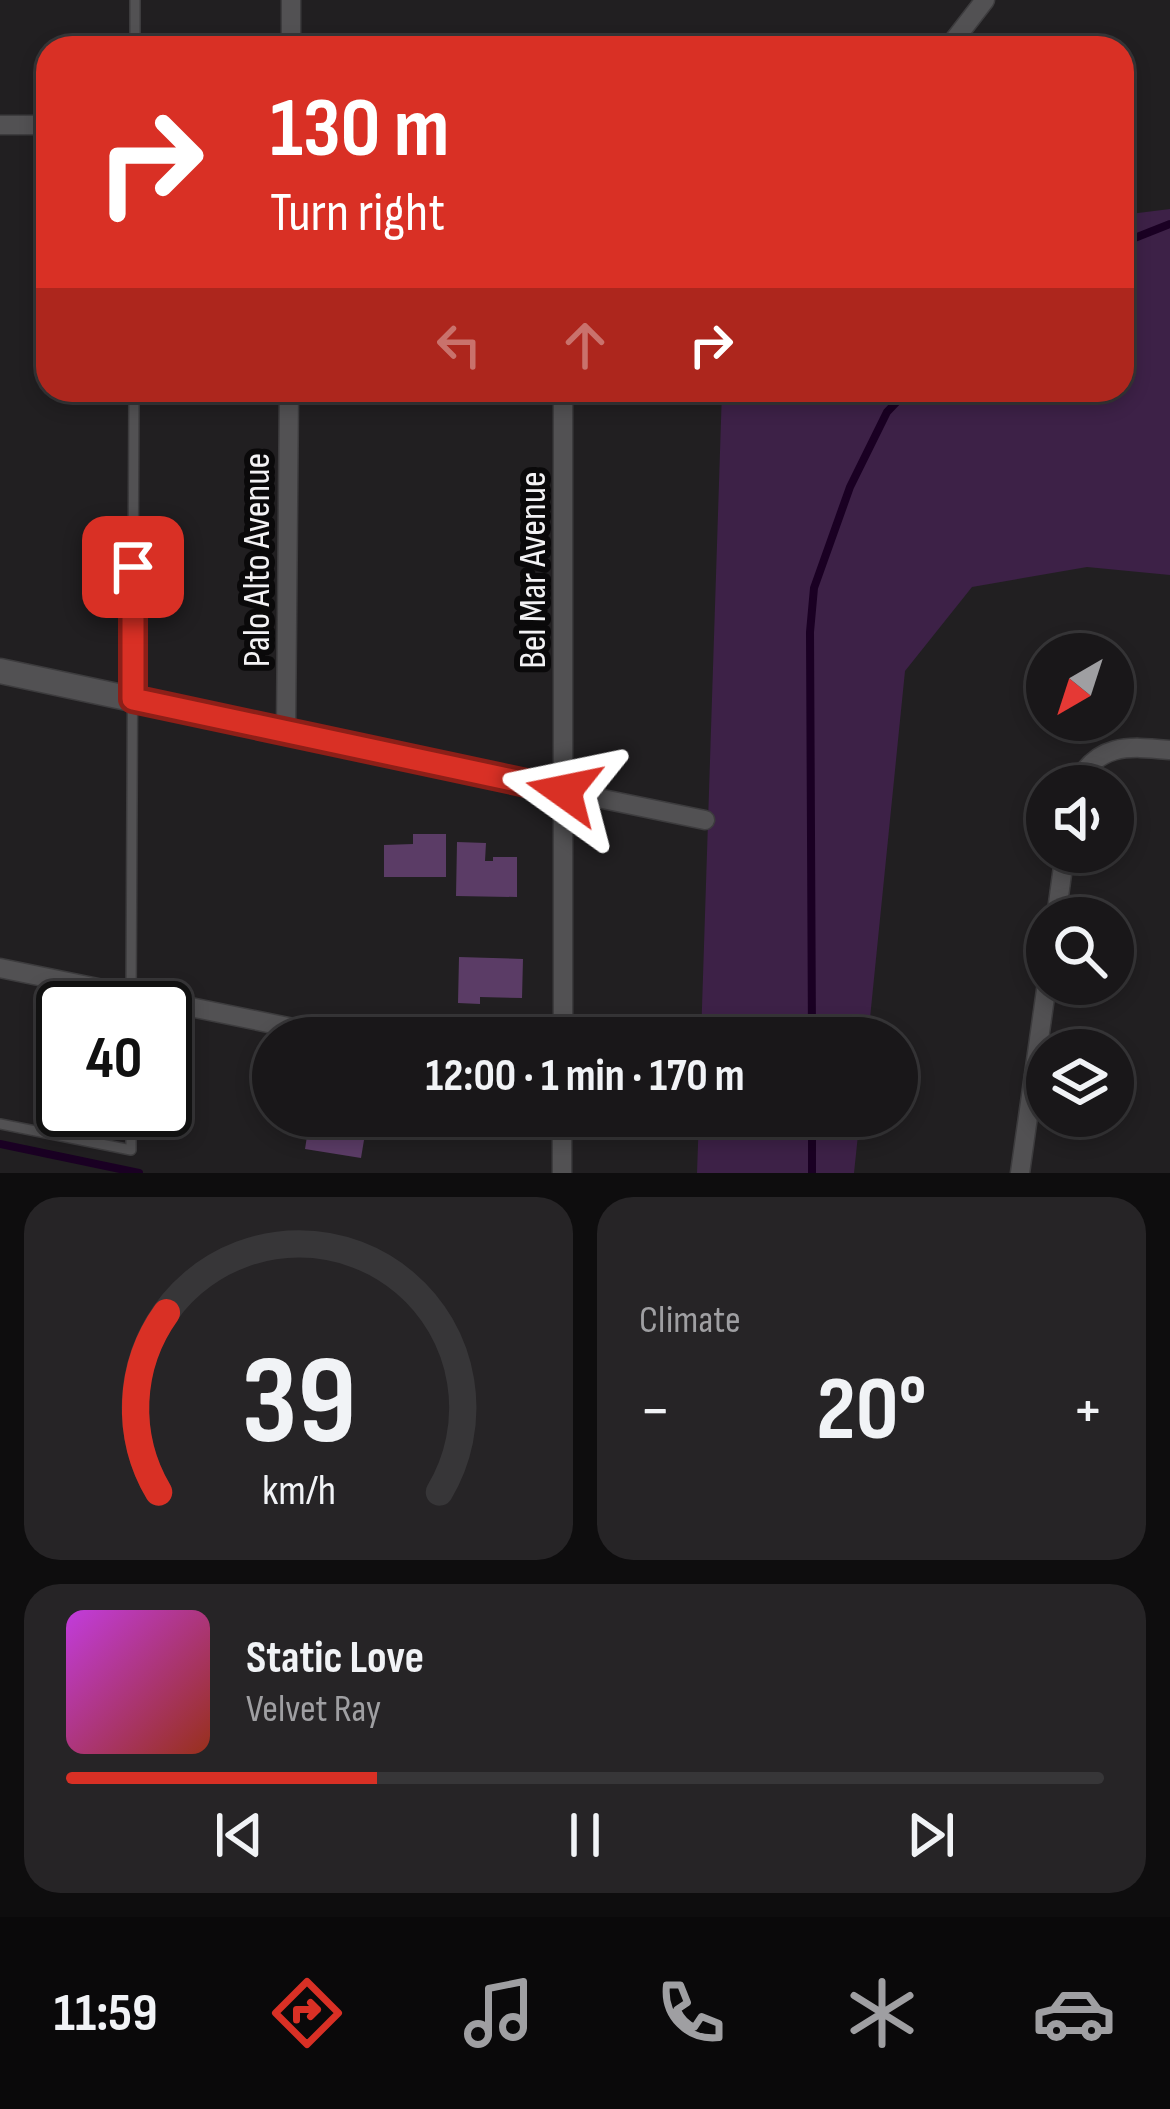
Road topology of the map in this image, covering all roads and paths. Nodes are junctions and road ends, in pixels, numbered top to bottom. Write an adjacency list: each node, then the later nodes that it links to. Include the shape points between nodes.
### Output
1 (135, 0): 4 (lane)
2 (291, 0): 5 (street)
3 (985, 0): 6 (street)
4 (135, 36)
5 (291, 36)
6 (957, 36)
7 (0, 125): 8 (street)
8 (36, 125)
9 (134, 402): 13 (lane)
10 (289, 402): 14 (street, Palo Alto Avenue)
11 (563, 402): 17 (street, Bel Mar Avenue)
12 (0, 671): 13 (street)
13 (133, 699): 14 (street); 21 (lane)
14 (286, 730): 17 (street)
15 (1170, 750): 16 (street, via 1130,747)
16 (1089, 765)
17 (564, 791): 18 (street); 24 (street, Bel Mar Avenue)
18 (705, 820)
19 (0, 968): 20 (street)
20 (50, 981)
21 (131, 981)
22 (1044, 1005): 32 (street)
23 (192, 1012): 25 (street)
24 (562, 1017)
25 (252, 1023)
26 (0, 1124): 27 (lane)
27 (36, 1131)
28 (66, 1137): 29 (lane, via 131,1150)
29 (131, 1137)
30 (562, 1137): 31 (street)
31 (562, 1173)
32 (1020, 1173)

